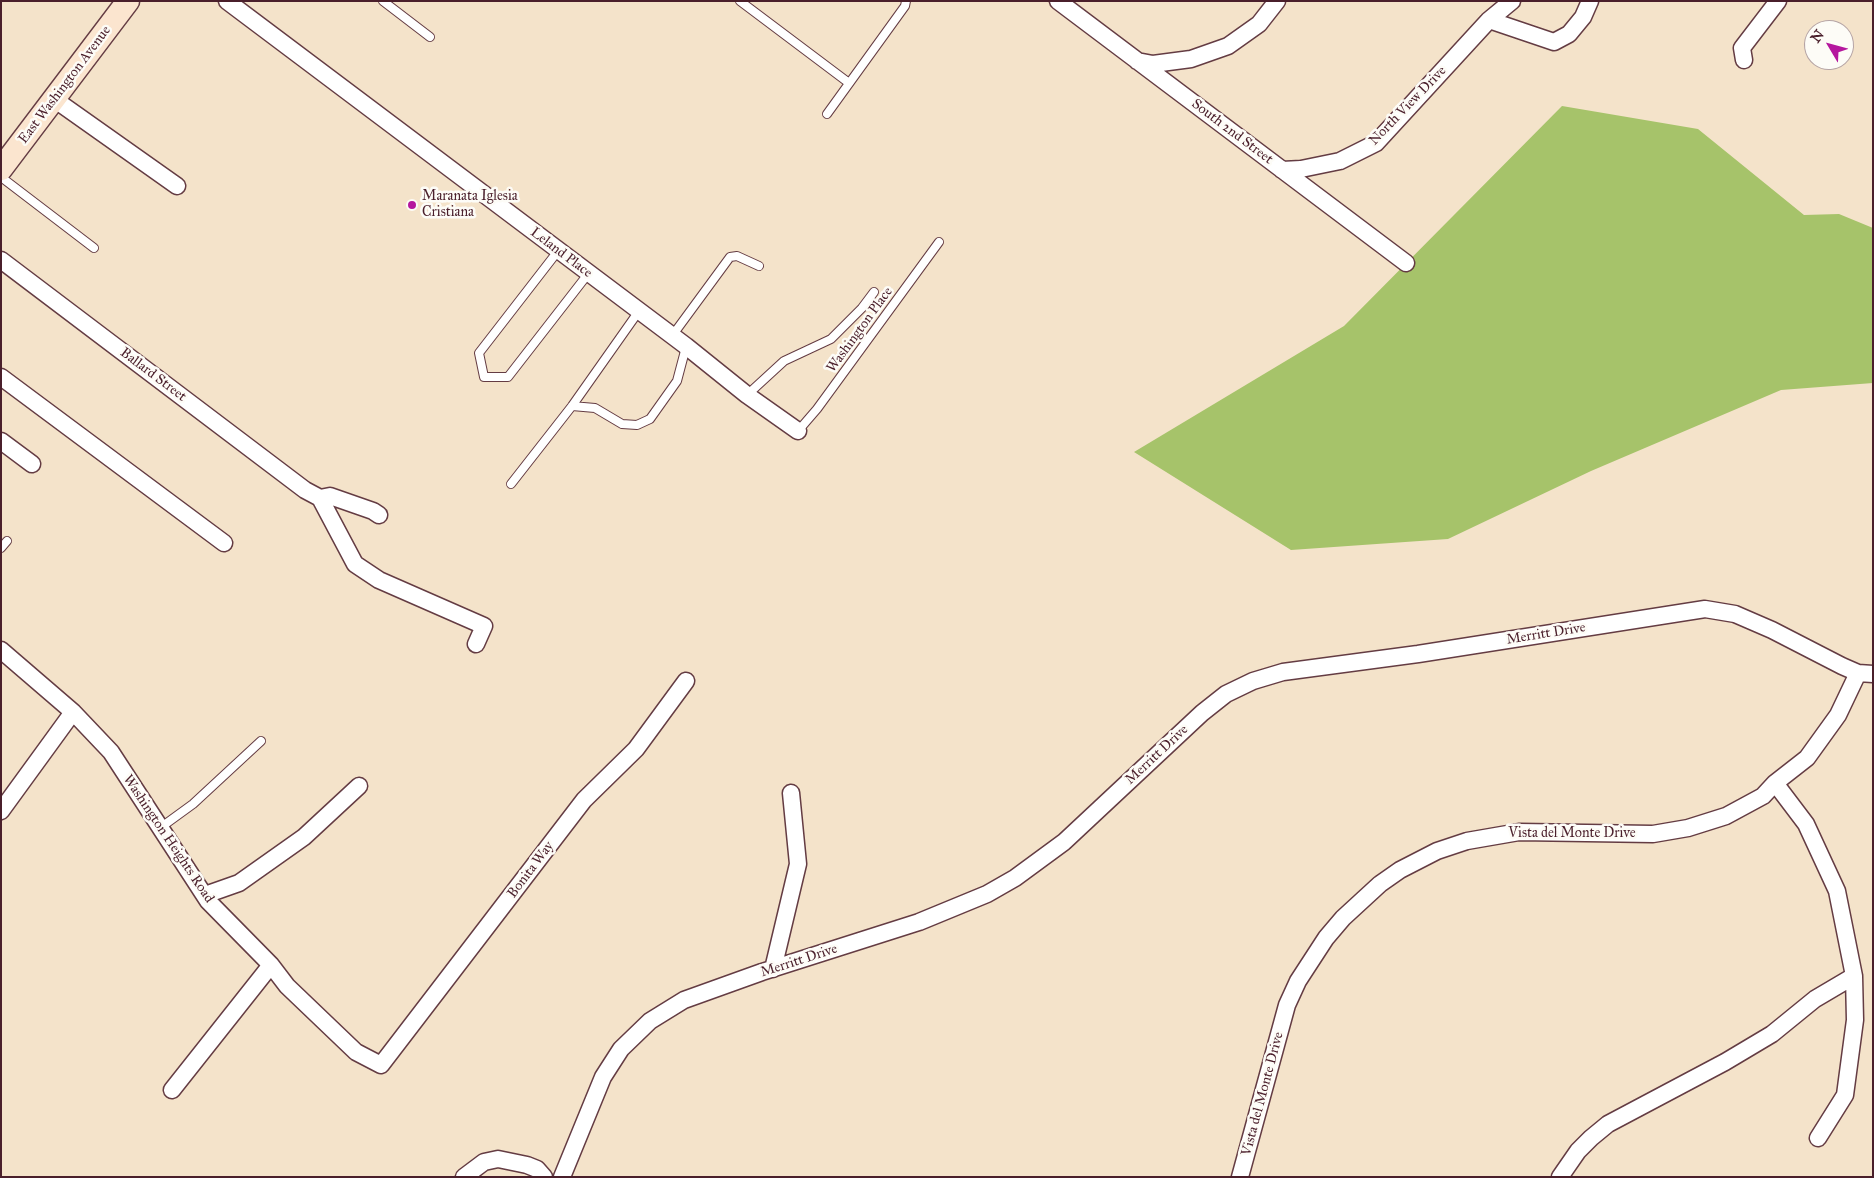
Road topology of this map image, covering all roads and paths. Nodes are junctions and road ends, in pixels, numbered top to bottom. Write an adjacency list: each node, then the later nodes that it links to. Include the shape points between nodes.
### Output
1 (128, 1): 16 (main road, East Washington Avenue)
2 (228, 1): 24 (street, Leland Place)
3 (382, 1): 12 (lane)
4 (740, 1): 15 (lane)
5 (906, 1): 15 (lane)
6 (1058, 1): 14 (street, South 2nd Street)
7 (1277, 1): 14 (street, via 1260,24 1228,46 1191,59 1153,64)
8 (1512, 1): 11 (street, North View Drive)
9 (1590, 1): 11 (street, via 1583,17 1569,34 1554,42)
10 (1778, 1): 13 (street, via 1742,48)
11 (1489, 20): 19 (street, North View Drive, via 1376,143 1340,161)
12 (430, 37)
13 (1744, 60)
14 (1137, 61): 19 (street, South 2nd Street)
15 (850, 83): 17 (lane)
16 (54, 99): 18 (main road, East Washington Avenue); 21 (street)
17 (827, 114)
18 (1, 169)
19 (1282, 170): 26 (street, South 2nd Street)
20 (1, 177): 23 (lane)
21 (177, 186)
22 (939, 242): 36 (lane, Washington Place)
23 (94, 248)
24 (558, 251): 28 (street, Leland Place); 28 (lane, via 479,353 484,377 508,377)
25 (1, 260): 40 (street, Ballard Street, via 305,490)
26 (1406, 263)
27 (759, 266): 31 (lane, via 737,256 730,257)
28 (588, 274): 30 (street, Leland Place)
29 (874, 292): 34 (lane, via 831,339 784,361)
30 (639, 311): 31 (street, Leland Place); 35 (lane)
31 (672, 336): 32 (street, Leland Place)
32 (686, 346): 34 (street, Leland Place); 35 (lane, via 678,381 650,419 636,425 622,424 595,408)
33 (1, 377): 43 (street)
34 (747, 395): 36 (street, Leland Place)
35 (572, 406): 39 (lane)
36 (798, 431)
37 (1, 441): 38 (street)
38 (32, 464)
39 (511, 484)
40 (320, 498): 41 (street, via 330,496); 45 (street, via 355,564 379,580 484,626)
41 (380, 515)
42 (7, 541): 44 (lane)
43 (224, 543)
44 (1, 548)
45 (476, 644)
46 (1, 650): 49 (street, Washington Heights Road)
47 (1865, 673): 51 (street, Vista del Monte Drive, via 1808,758); 58 (street, Merritt Drive, via 1735,614 1705,609 1268,675 1239,687 1214,703 1064,842 1008,882 919,922)
48 (686, 681): 60 (street, Bonita Way, via 636,749 584,800)
49 (73, 712): 54 (street); 55 (street, Washington Heights Road, via 111,752)
50 (261, 741): 55 (lane, via 193,804)
51 (1775, 783): 59 (street, via 1806,824 1837,891); 66 (street, Vista del Monte Drive, via 1763,796 1744,807 1688,828 1653,834 1520,832 1467,841 1437,850 1380,884 1331,931 1298,981 1287,1005)
52 (359, 786): 56 (street, via 304,837 238,883)
53 (791, 793): 58 (street, via 798,864)
54 (1, 811)
55 (160, 828): 56 (street, Washington Heights Road)
56 (205, 895): 57 (street, Washington Heights Road)
57 (271, 965): 60 (street, Washington Heights Road, via 287,986 356,1052); 61 (street)
58 (773, 969): 65 (street, Merritt Drive, via 684,1000 635,1034 603,1076)
59 (1854, 976): 62 (street, via 1855,1020 1845,1095); 67 (street, via 1815,999 1764,1039 1608,1124 1578,1151)
60 (381, 1064)
61 (172, 1090)
62 (1818, 1138)
63 (464, 1177): 64 (street, via 484,1162 498,1159 527,1165)
64 (544, 1177)
65 (562, 1177)
66 (1240, 1177)
67 (1560, 1177)

